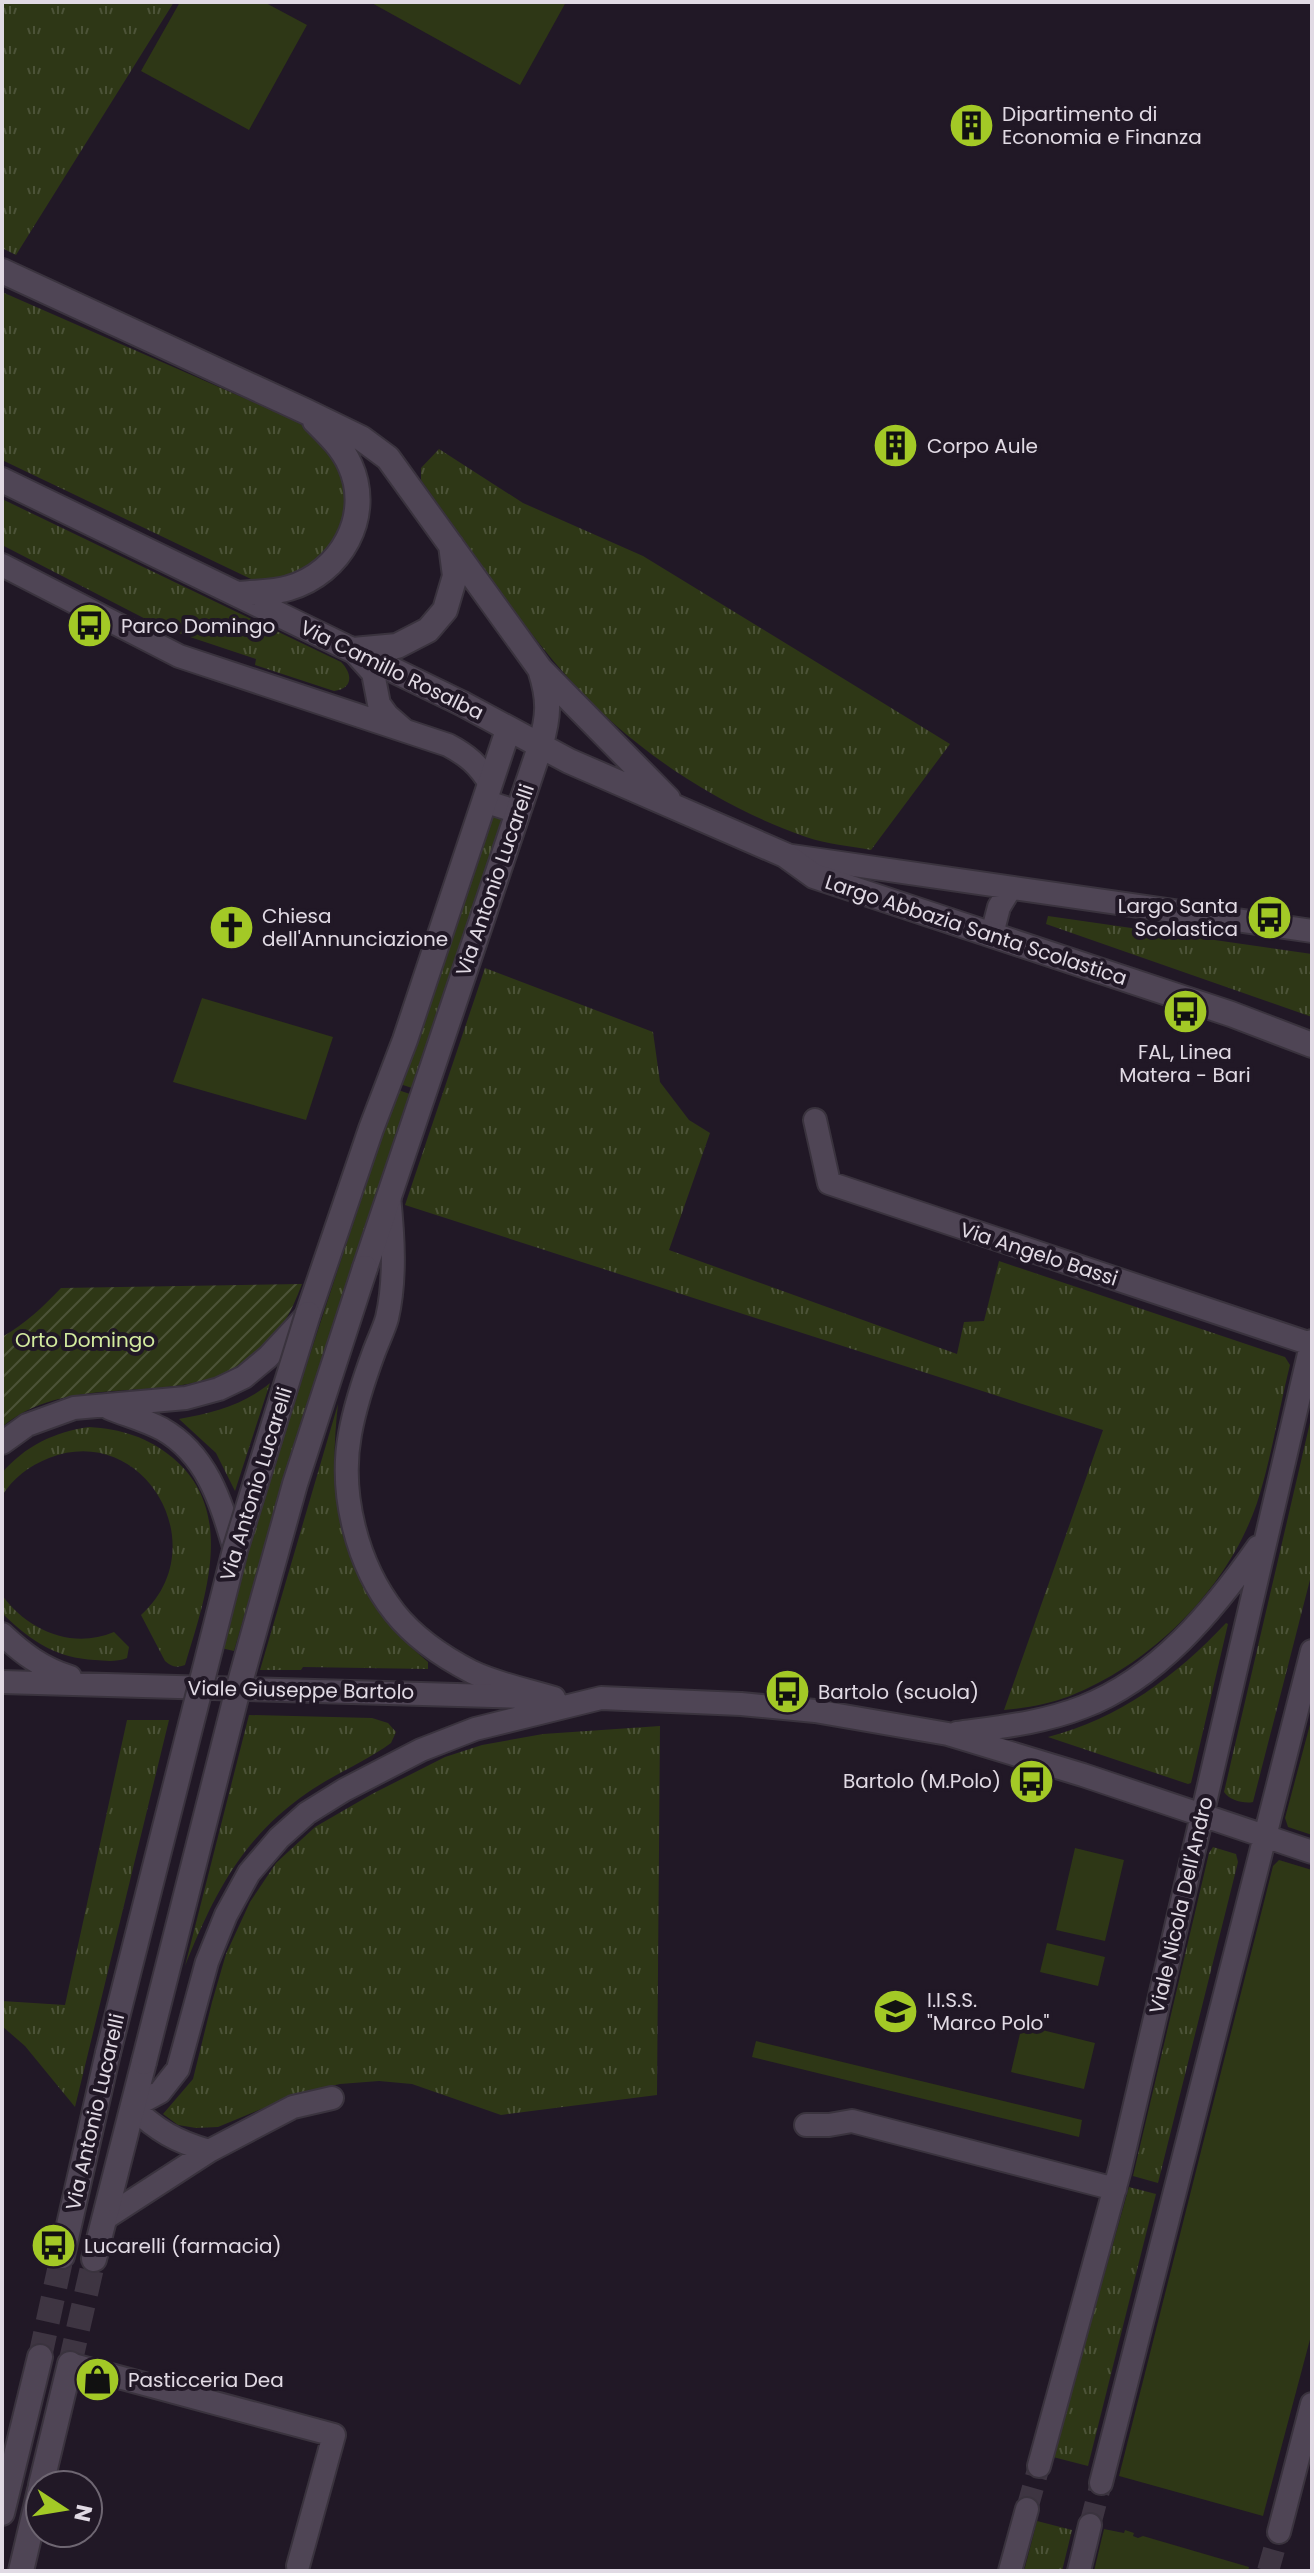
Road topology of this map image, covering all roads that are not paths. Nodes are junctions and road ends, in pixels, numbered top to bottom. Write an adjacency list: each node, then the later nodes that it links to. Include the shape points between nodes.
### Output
1 (6, 271): 2 (street)
2 (305, 411): 4 (street, via 361,438 388,458); 6 (street, via 351,466 358,506 348,542 322,572 300,583)
3 (2, 480): 6 (street, Via Camillo Rosalba)
4 (451, 544): 7 (street, via 455,576 445,610 428,630 397,646); 8 (street)
5 (2, 565): 10 (street, via 179,656)
6 (239, 594): 7 (street, Via Camillo Rosalba)
7 (351, 650): 9 (street, Via Camillo Rosalba); 10 (street, via 373,673 379,704)
8 (540, 669): 11 (street, Via Antonio Lucarelli, via 548,694); 13 (street)
9 (508, 730): 11 (street, Via Camillo Rosalba); 12 (street, Via Antonio Lucarelli)
10 (407, 732): 12 (street, via 463,753 479,766)
11 (540, 747): 13 (street, Via Camillo Rosalba); 14 (street, Via Antonio Lucarelli)
12 (487, 792): 14 (street); 22 (street, Via Antonio Lucarelli)
13 (678, 809): 15 (street, Via Camillo Rosalba)
14 (518, 812): 21 (street, Via Antonio Lucarelli)
15 (785, 855): 16 (street, Largo Abbazia Santa Scolastica); 18 (street, Largo Abbazia Santa Scolastica, via 814,876)
16 (1010, 889): 17 (street, Largo Abbazia Santa Scolastica); 18 (street)
17 (1312, 931)
18 (992, 934): 19 (street, Largo Abbazia Santa Scolastica)
19 (1312, 1045)
20 (815, 1120): 23 (street, Via Angelo Bassi, via 829,1183)
21 (389, 1196): 33 (street, via 393,1231 387,1319 349,1436 349,1506 357,1539 395,1613 424,1641 474,1673); 40 (street, Via Antonio Lucarelli, bridge, via 295,1484)
22 (308, 1314): 24 (street, via 268,1357 219,1389 186,1398); 27 (street, Via Antonio Lucarelli, bridge)
23 (1312, 1343): 26 (street, Viale Nicola Dell'Andro)
24 (104, 1406): 25 (street, via 48,1417); 27 (street, via 159,1428 200,1462 218,1493)
25 (2, 1443)
26 (1265, 1536): 35 (street, via 1230,1588 1194,1627 1148,1670 1108,1695 1029,1724); 36 (street, Viale Nicola Dell'Andro)
27 (235, 1550): 45 (street, Via Antonio Lucarelli, bridge)
28 (2, 1634): 31 (street, via 47,1670)
29 (1312, 1651): 32 (street)
30 (2, 1682): 31 (street, Viale Giuseppe Bartolo)
31 (94, 1685): 33 (street, Viale Giuseppe Bartolo)
32 (1307, 1688): 37 (street)
33 (554, 1698): 34 (street, Viale Giuseppe Bartolo)
34 (601, 1698): 35 (street, via 815,1711); 40 (street, via 475,1729 421,1750 307,1813 249,1873 226,1915 207,1962 178,2069 160,2092)
35 (948, 1734): 36 (street)
36 (1201, 1815): 37 (street); 43 (street, Viale Nicola Dell'Andro)
37 (1264, 1836): 38 (street); 52 (street)
38 (1312, 1852)
39 (332, 2098): 42 (street, via 293,2107)
40 (132, 2107): 42 (street, via 178,2142); 44 (street, Via Antonio Lucarelli)
41 (806, 2125): 43 (street, via 852,2121)
42 (209, 2151): 44 (street)
43 (1115, 2189): 50 (street, Viale Nicola Dell'Andro)
44 (104, 2219): 46 (street, Via Antonio Lucarelli)
45 (62, 2256)
46 (94, 2259)
47 (40, 2357): 54 (street)
48 (70, 2364): 51 (street); 58 (street, via 334,2435)
49 (1312, 2404): 56 (street)
50 (1039, 2466)
51 (44, 2469)
52 (1101, 2483)
53 (1027, 2509): 62 (street)
54 (2, 2513)
55 (1090, 2525): 63 (street)
56 (1279, 2532)
57 (26, 2549): 61 (street)
58 (298, 2566)
59 (2, 2570): 60 (street)
60 (10, 2571)
61 (21, 2571)
62 (1010, 2571)
63 (1079, 2571)

